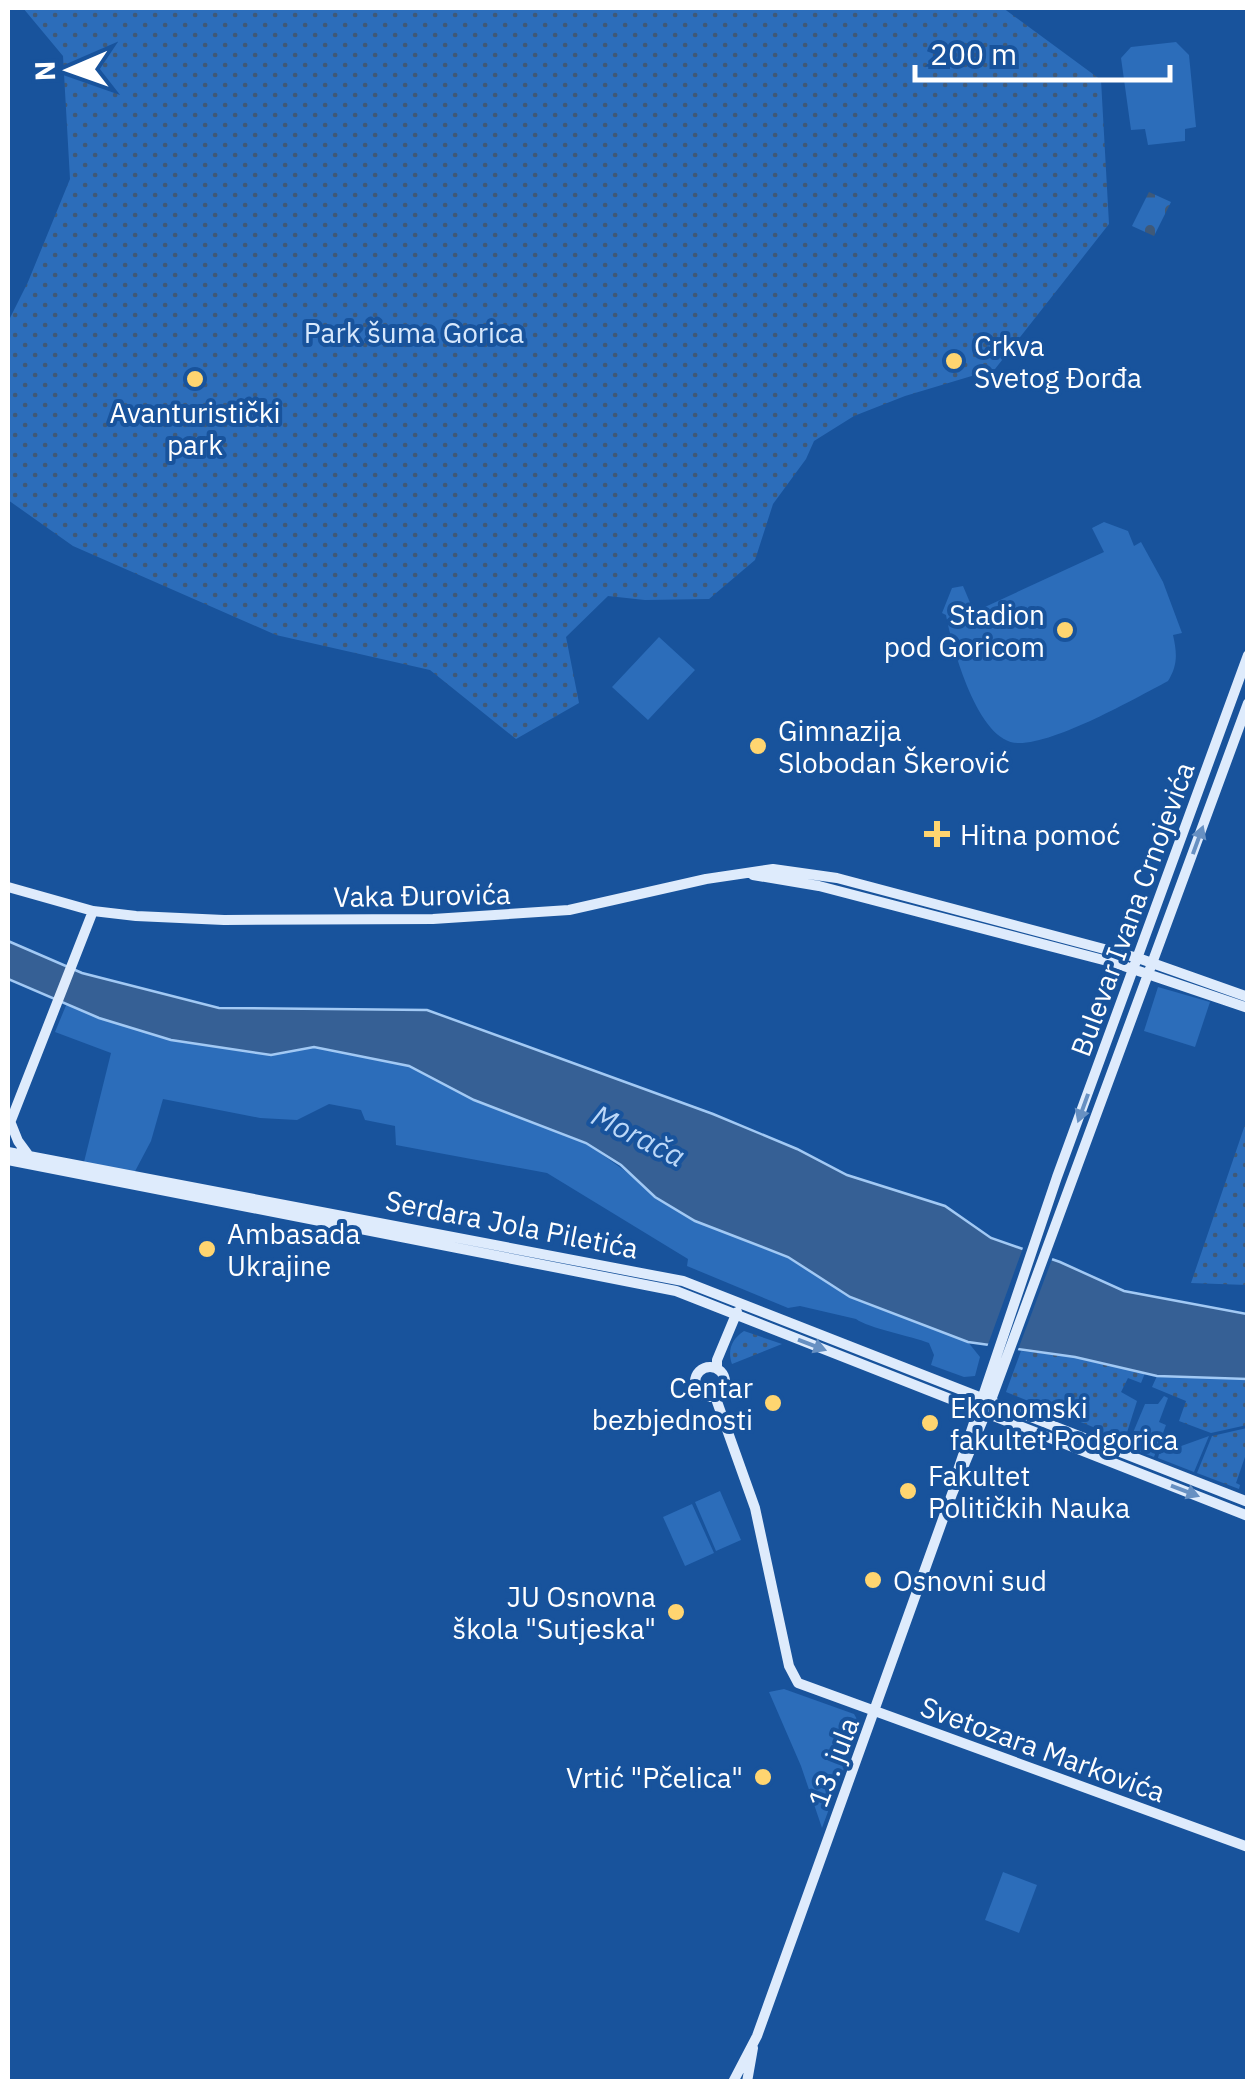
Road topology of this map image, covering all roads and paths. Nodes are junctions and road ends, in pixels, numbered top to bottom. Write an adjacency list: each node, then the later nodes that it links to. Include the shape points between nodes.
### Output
1 (1248, 655): 5 (main road, Bulevar Ivana Crnojevića)
2 (1248, 703): 6 (main road, Bulevar Ivana Crnojevića, one-way to 2)
3 (8, 887): 4 (main road, Vaka Đurovića)
4 (93, 911): 5 (main road, Vaka Đurovića, via 224,920 496,917 569,910 748,874); 9 (main road)
5 (1136, 964): 6 (main road, Vaka Đurovića); 16 (main road, Bulevar Ivana Crnojevića, one-way to 16, via 1057,1177)
6 (1150, 968): 7 (main road); 8 (main road); 16 (main road, Bulevar Ivana Crnojevića)
7 (1248, 997)
8 (1248, 1008)
9 (9, 1124): 11 (main road)
10 (8, 1152): 11 (main road, Serdara Jola Piletića)
11 (30, 1156): 13 (main road, Serdara Jola Piletića, via 659,1275)
12 (8, 1160): 14 (main road, Serdara Jola Piletića, via 628,1280)
13 (740, 1302): 14 (main road); 18 (main road, Serdara Jola Piletića)
14 (736, 1316): 15 (main road); 19 (main road, Serdara Jola Piletića, one-way to 19)
15 (717, 1369): 17 (main road, via 724,1387); 17 (main road, via 702,1370 696,1380 702,1394)
16 (994, 1377): 18 (main road, 13. jula)
17 (715, 1396): 22 (main road, Svetozara Markovića, via 758,1518 792,1675)
18 (986, 1398): 19 (main road, 13. jula); 20 (main road, Serdara Jola Piletića)
19 (982, 1411): 21 (main road, Serdara Jola Piletića, one-way to 21); 22 (main road, 13. jula)
20 (1248, 1502)
21 (1248, 1516)
22 (875, 1713): 23 (main road, Svetozara Markovića); 24 (main road, 13. jula)
23 (1248, 1847)
24 (753, 2045): 25 (main road); 26 (main road)
25 (733, 2082)
26 (747, 2082)

